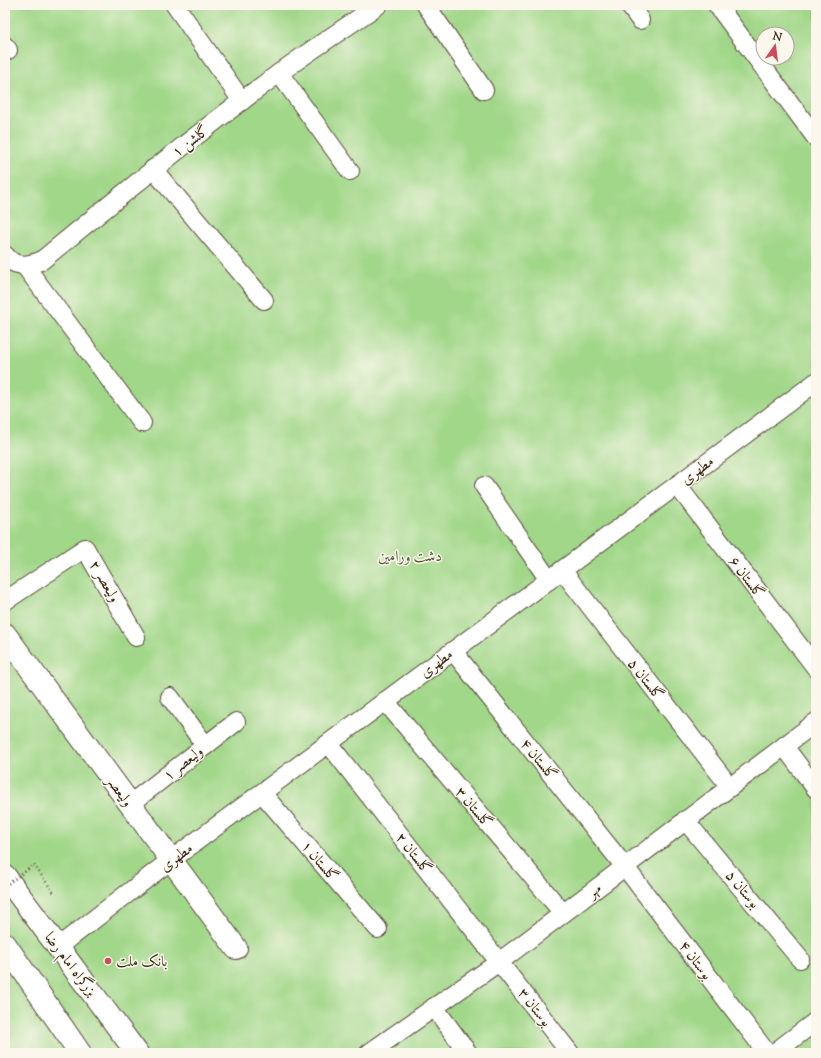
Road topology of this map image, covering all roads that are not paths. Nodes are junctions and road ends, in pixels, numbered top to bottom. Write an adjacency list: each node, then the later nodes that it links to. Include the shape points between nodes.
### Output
1 (174, 5): 10 (street)
2 (378, 5): 6 (street, گلشن ۱)
3 (426, 5): 9 (street)
4 (629, 5): 7 (street)
5 (717, 5): 11 (street)
6 (356, 11): 8 (street, گلشن ۱)
7 (640, 20)
8 (279, 73): 10 (street, گلشن ۱); 13 (street)
9 (484, 90)
10 (242, 101): 12 (street, گلشن ۱)
11 (816, 138)
12 (153, 169): 15 (street, گلشن ۱, via 41,261); 16 (street)
13 (350, 172)
14 (5, 256): 15 (street, via 11,262)
15 (25, 266): 18 (street)
16 (264, 300)
17 (816, 382): 19 (street, مطهری)
18 (142, 423)
19 (677, 485): 21 (street, مطهری); 26 (street, گلستان ۶)
20 (484, 486): 21 (street, گلستان ۵)
21 (555, 575): 25 (street, مطهری); 34 (street, گلستان ۵)
22 (5, 601): 24 (street, ولیعصر ۲, via 85,548)
23 (5, 634): 37 (main road, ولیعصر)
24 (136, 636)
25 (453, 651): 28 (street, مطهری); 40 (street, گلستان ۴)
26 (816, 668)
27 (170, 697): 32 (street)
28 (385, 701): 31 (street, مطهری); 42 (street, گلستان ۳)
29 (236, 722): 32 (street, ولیعصر ۱)
30 (816, 722): 33 (street, مهر)
31 (329, 744): 36 (street, مطهری); 48 (street, گلستان ۲)
32 (205, 745): 37 (street, ولیعصر ۱)
33 (784, 746): 34 (street, مهر); 35 (street)
34 (730, 787): 38 (street, مهر)
35 (816, 789)
36 (262, 793): 39 (street, مطهری); 43 (street, گلستان ۱)
37 (130, 804): 39 (main road, ولیعصر)
38 (686, 820): 40 (street, مهر); 47 (street, بوستان ۵)
39 (171, 860): 45 (street, مطهری); 46 (main road, ولیعصر)
40 (625, 866): 42 (street, مهر); 56 (street, بوستان ۴)
41 (5, 876): 45 (main road, بزرگراه امام رضا)
42 (563, 913): 48 (street, مهر)
43 (378, 929)
44 (5, 944): 51 (main road)
45 (58, 947): 52 (main road, بزرگراه امام رضا)
46 (236, 948)
47 (800, 958)
48 (499, 962): 49 (street, مهر); 55 (street, بوستان ۳)
49 (434, 1007): 53 (street, مهر); 54 (street)
50 (816, 1021): 57 (street)
51 (80, 1053)
52 (137, 1053)
53 (369, 1053)
54 (468, 1053)
55 (570, 1053)
56 (767, 1053)
57 (774, 1053)

